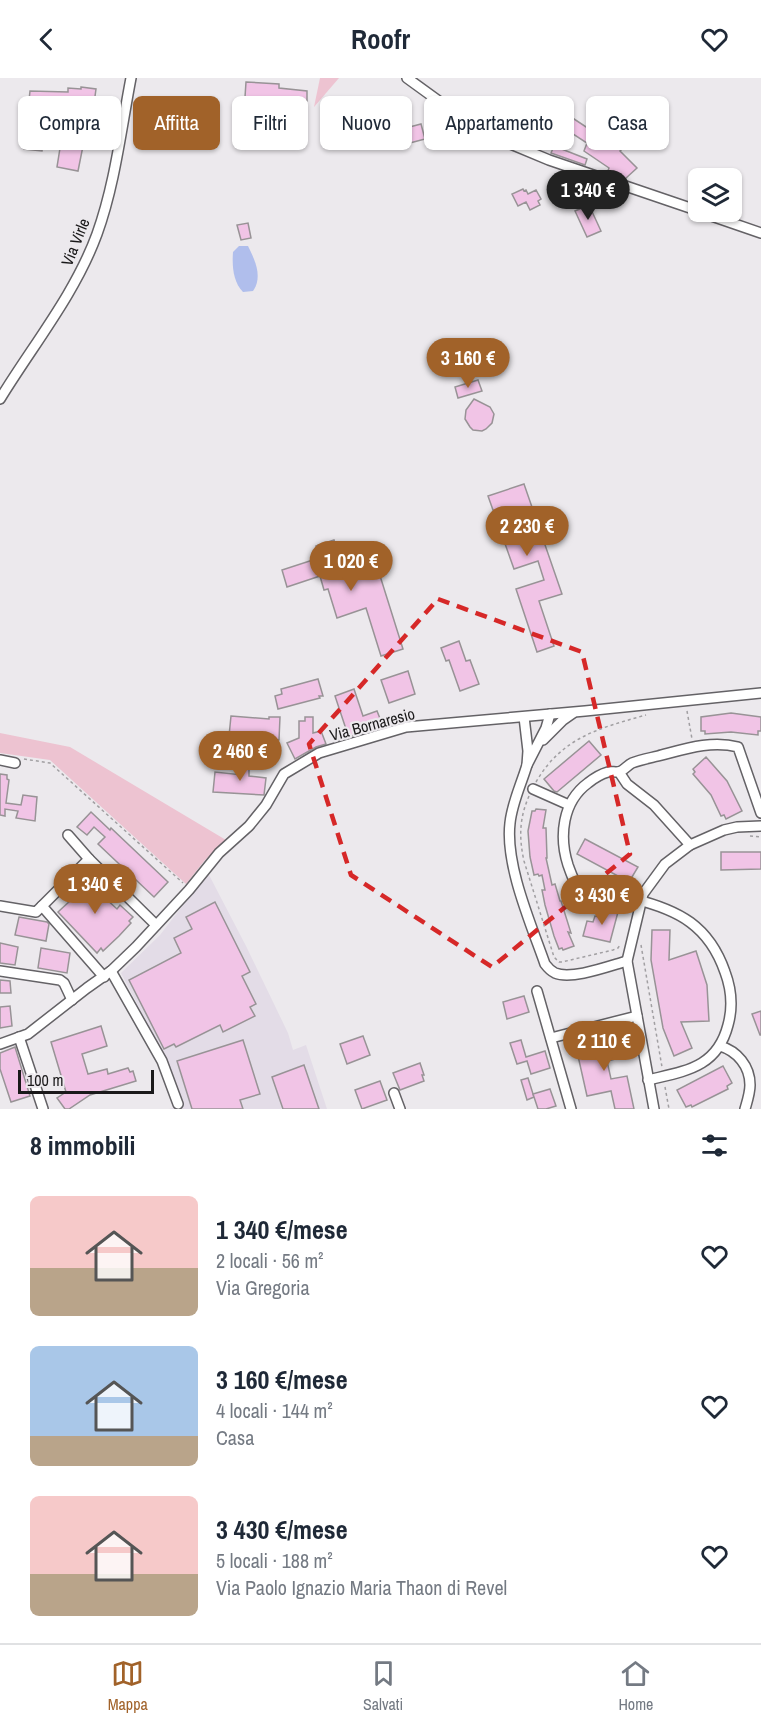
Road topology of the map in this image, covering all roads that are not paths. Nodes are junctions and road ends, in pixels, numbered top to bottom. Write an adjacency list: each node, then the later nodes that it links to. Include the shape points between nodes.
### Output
1 (131, 78): 6 (street, Via Virle, via 113,176 97,234 52,319)
2 (407, 78): 3 (street, via 469,123 508,143)
3 (688, 207)
4 (730, 222): 5 (street)
5 (761, 233)
6 (0, 399)
7 (761, 693): 8 (street, Via Bornaresio)
8 (574, 712): 9 (street, Via Bornaresio); 11 (street)
9 (550, 714): 10 (street, Via Bornaresio); 11 (street)
10 (524, 717): 14 (street); 26 (street, Via Bornaresio, via 406,727 320,753 284,774 249,826 219,853)
11 (536, 749): 14 (street)
12 (0, 760): 13 (street)
13 (15, 760)
14 (527, 765): 27 (street, via 514,800 509,845 545,964 562,975)
15 (619, 772): 17 (street, via 609,772 587,784); 18 (street, via 633,763 694,746 724,743 738,747); 21 (street)
16 (532, 789): 17 (street)
17 (569, 805): 23 (street, via 562,840 576,884 590,893)
18 (761, 813)
19 (761, 826): 21 (street, via 724,830)
20 (68, 835): 22 (street)
21 (690, 845): 23 (street, via 665,864)
22 (89, 859): 25 (street); 26 (street)
23 (641, 901): 27 (street, via 636,942); 36 (street, via 678,914 695,926 709,938 720,957 731,1002)
24 (0, 906): 25 (street, via 36,912)
25 (42, 906): 29 (street)
26 (156, 925): 29 (street, Via Bornaresio)
27 (627, 961): 32 (street)
28 (0, 971): 31 (street, via 60,980)
29 (108, 974): 31 (street, Via Bornaresio); 39 (street, via 162,1061)
30 (537, 991): 34 (street)
31 (72, 1000): 33 (street, Via Bornaresio)
32 (637, 1016): 34 (street); 37 (street)
33 (19, 1037): 35 (street, Via Bornaresio); 40 (street)
34 (551, 1038): 42 (street)
35 (0, 1044)
36 (720, 1046): 37 (street, via 702,1064); 44 (street, via 731,1049 748,1072 750,1086)
37 (648, 1080): 43 (street)
38 (394, 1093): 41 (street)
39 (178, 1104)
40 (43, 1109)
41 (400, 1109)
42 (571, 1109)
43 (654, 1109)
44 (745, 1109)

